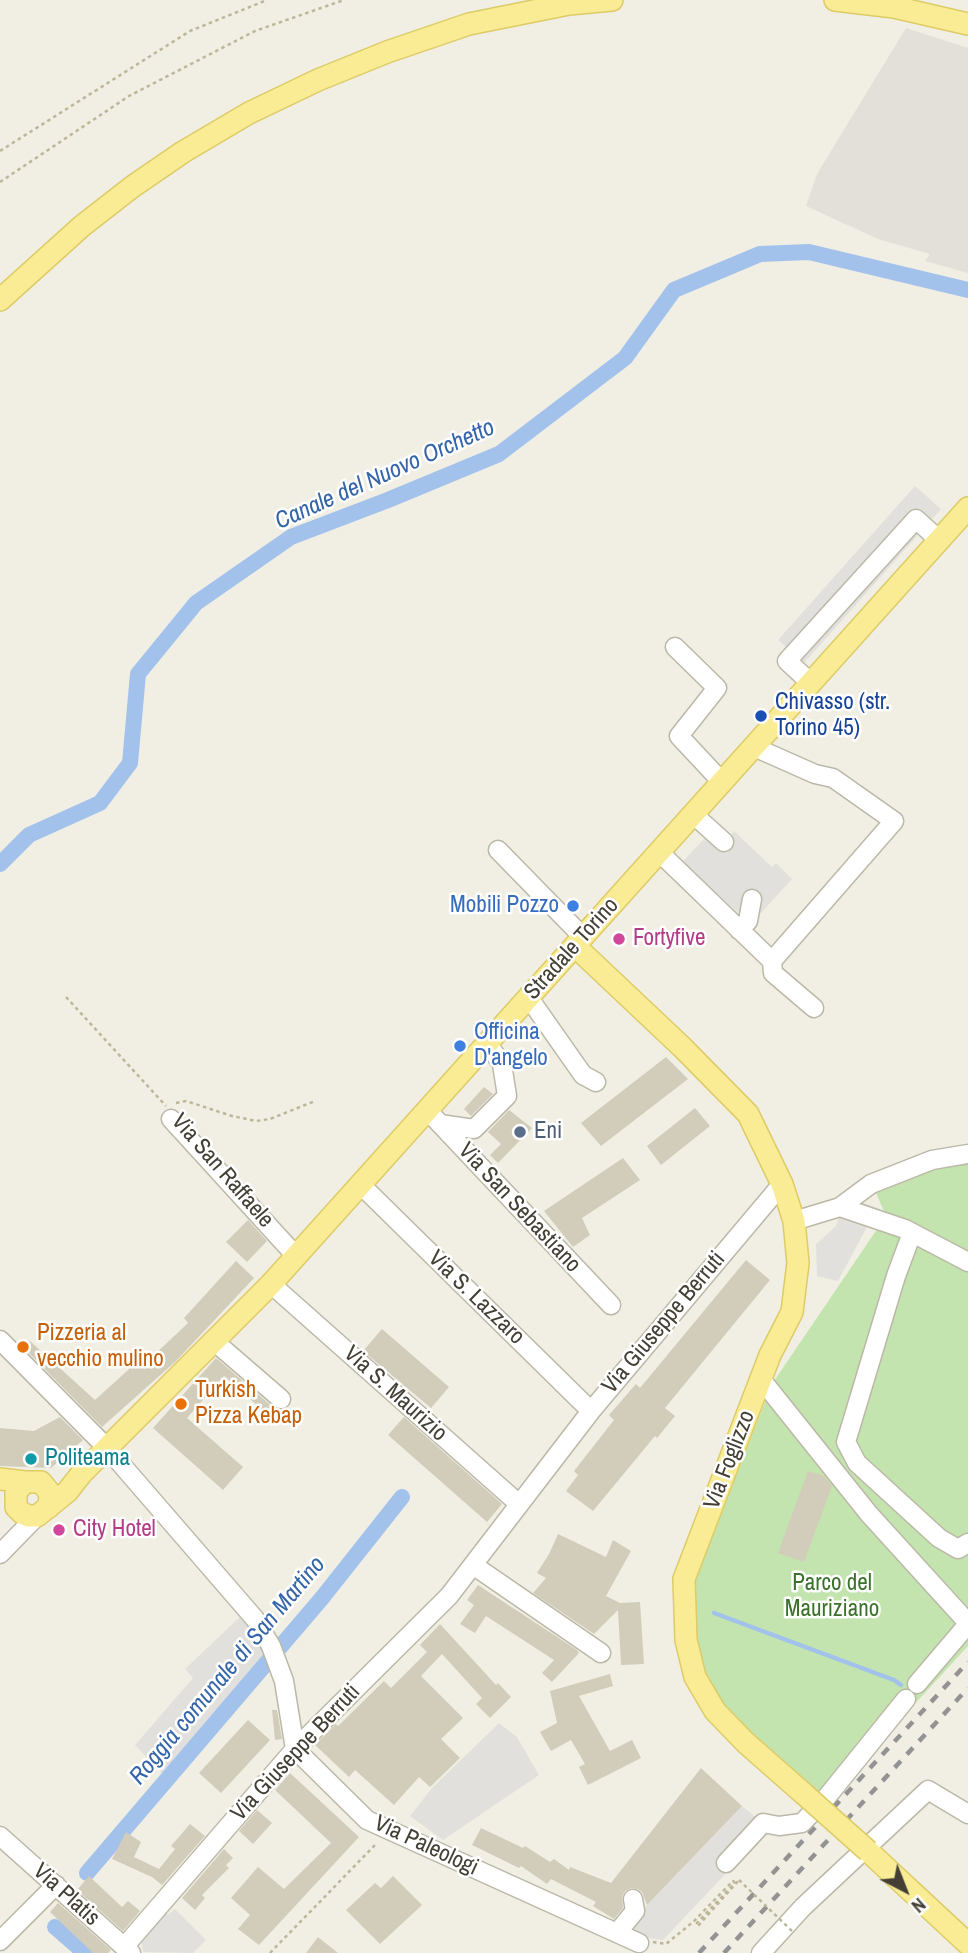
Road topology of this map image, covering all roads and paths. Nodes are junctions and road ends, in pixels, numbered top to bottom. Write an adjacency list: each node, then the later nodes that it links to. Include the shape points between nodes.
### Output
1 (267, 0): 6 (path, via 190,31)
2 (344, 0): 7 (path, via 255,31 129,96)
3 (611, 0): 8 (main road, via 469,24 352,66 261,107 132,187)
4 (835, 0): 5 (main road)
5 (968, 23)
6 (0, 150)
7 (0, 182)
8 (0, 300)
9 (968, 508): 10 (main road, Stradale Torino)
10 (939, 540): 12 (main road, Stradale Torino); 12 (street, via 916,519 787,661)
11 (675, 647): 14 (street, via 716,688 679,736)
12 (811, 683): 13 (main road, Stradale Torino)
13 (754, 747): 14 (main road, Stradale Torino); 22 (street, via 833,778 894,821)
14 (722, 782): 15 (main road, Stradale Torino)
15 (693, 814): 16 (street); 18 (main road, Stradale Torino)
16 (724, 842)
17 (498, 850): 21 (street)
18 (659, 852): 20 (street); 21 (main road, Stradale Torino)
19 (752, 899): 20 (street, via 748,921)
20 (739, 930): 22 (street)
21 (579, 942): 24 (main road, Stradale Torino); 32 (main road, Via Foglizzo, via 748,1114)
22 (772, 961): 25 (street, via 773,973)
23 (66, 997): 29 (path)
24 (528, 998): 26 (main road, Stradale Torino); 27 (street, via 583,1075)
25 (814, 1008)
26 (487, 1043): 30 (main road, Stradale Torino); 30 (street, via 502,1064 507,1096 474,1129)
27 (596, 1082)
28 (315, 1101): 29 (path, Via San Raffaele, via 256,1121 186,1101 176,1103)
29 (170, 1114): 37 (street, Via San Raffaele)
30 (434, 1117): 33 (main road, Stradale Torino); 40 (street, Via San Sebastiano)
31 (968, 1154): 34 (street, via 932,1160 871,1184)
32 (782, 1184): 35 (main road, Via Foglizzo); 45 (street, Via Giuseppe Berruti)
33 (361, 1185): 37 (main road, Stradale Torino); 45 (street, Via S. Lazzaro)
34 (840, 1207): 35 (street); 36 (street)
35 (794, 1221): 43 (main road, Via Foglizzo, via 798,1263 792,1312)
36 (912, 1233): 38 (street); 52 (street, via 846,1442 857,1463 939,1538 958,1549)
37 (296, 1256): 39 (main road, Stradale Torino)
38 (968, 1262)
39 (271, 1284): 42 (main road, Stradale Torino); 50 (street, Via S. Maurizio)
40 (611, 1306)
41 (0, 1340): 46 (street)
42 (215, 1342): 44 (street); 46 (main road, Stradale Torino)
43 (761, 1379): 55 (street, via 869,1514); 68 (main road, Via Foglizzo, bridge, via 684,1579 686,1640 695,1677 715,1711 746,1743)
44 (281, 1399)
45 (590, 1410): 50 (street, Via Giuseppe Berruti)
46 (108, 1448): 47 (main road, Stradale Torino); 57 (street, via 255,1619 284,1681)
47 (82, 1473): 49 (main road); 51 (main road, Stradale Torino)
48 (0, 1479): 49 (main road)
49 (20, 1489): 51 (main road, via 16,1507 29,1516); 51 (main road, via 50,1493)
50 (519, 1504): 54 (street, Via Giuseppe Berruti)
51 (43, 1512): 53 (street)
52 (968, 1543)
53 (0, 1554)
54 (473, 1565): 56 (street); 57 (street, Via Giuseppe Berruti, via 449,1596)
55 (968, 1624): 61 (street, via 802,1823 763,1823)
56 (601, 1653)
57 (295, 1749): 59 (street, Via Paleologi, via 367,1820); 69 (street, Via Giuseppe Berruti)
58 (968, 1814): 71 (street, via 928,1790 803,1907)
59 (389, 1830): 65 (street, Via Paleologi); 70 (path)
60 (0, 1836): 62 (street, Via Platis)
61 (726, 1863)
62 (56, 1885): 66 (street); 69 (street, Via Platis)
63 (633, 1899): 65 (street, via 635,1911)
64 (793, 1932): 67 (path, bridge, via 739,1880 698,1926 733,1881 666,1944)
65 (617, 1933): 67 (street, Via Paleologi)
66 (0, 1941)
67 (639, 1942)
68 (968, 1944)
69 (127, 1950)
70 (270, 1953)
71 (761, 1953)

